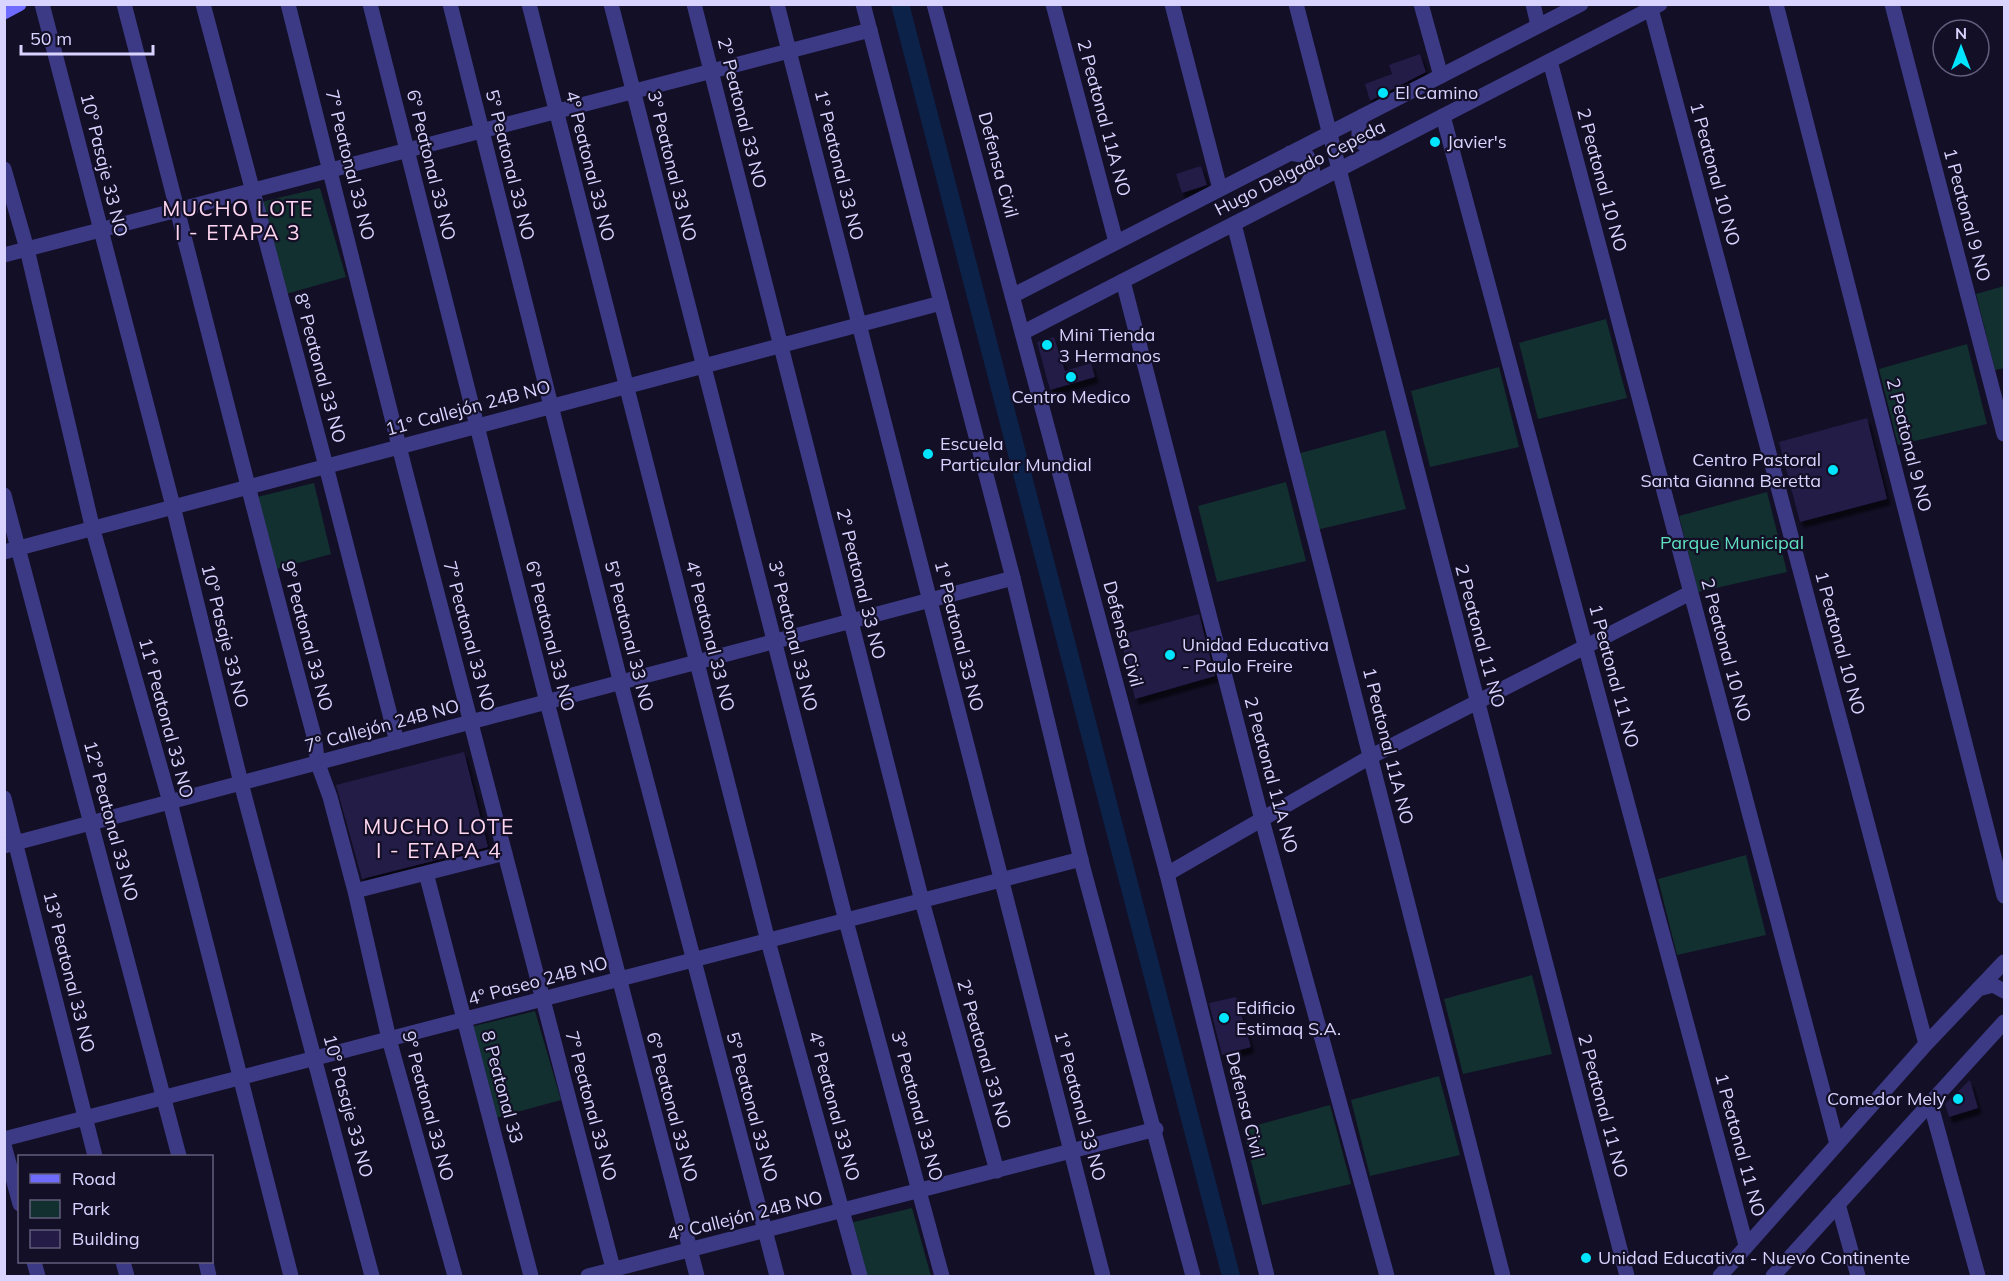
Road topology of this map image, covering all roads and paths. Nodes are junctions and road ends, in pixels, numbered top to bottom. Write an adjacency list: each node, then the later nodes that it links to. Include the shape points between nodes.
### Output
1 (19, 4): 23 (main road)
2 (42, 4): 47 (street, 10° Pasaje 33 NO)
3 (124, 4): 45 (street, 9° Peatonal 33 NO)
4 (203, 4): 44 (street, 8° Peatonal 33 NO)
5 (288, 4): 40 (street, 7° Peatonal 33 NO)
6 (370, 4): 37 (street, 6° Peatonal 33 NO)
7 (450, 4): 34 (street, 5° Peatonal 33 NO)
8 (529, 4): 31 (street, 4° Peatonal 33 NO)
9 (611, 4): 30 (street, 3° Peatonal 33 NO)
10 (694, 4): 28 (street, 2° Peatonal 33 NO)
11 (777, 4): 26 (street, 1° Peatonal 33 NO)
12 (863, 4): 25 (street)
13 (934, 4): 52 (street, Defensa Civil)
14 (1053, 4): 48 (street, 2 Peatonal 11A NO)
15 (1172, 4): 43 (street)
16 (1296, 4): 35 (street, 2 Peatonal 11 NO)
17 (1421, 4): 29 (street)
18 (1533, 4): 24 (street)
19 (1581, 4): 24 (street, Hugo Delgado Cepeda)
20 (1776, 4): 95 (street, 2 Peatonal 9 NO)
21 (1892, 4): 61 (street, 1 Peatonal 9 NO)
22 (1656, 7): 27 (street, Hugo Delgado Cepeda); 108 (street, 1 Peatonal 10 NO)
23 (4, 12)
24 (1538, 26): 29 (street, Hugo Delgado Cepeda)
25 (870, 30): 26 (street); 53 (street)
26 (790, 51): 28 (street); 54 (street, 1° Peatonal 33 NO)
27 (1550, 61): 33 (street, Hugo Delgado Cepeda); 70 (street, 2 Peatonal 10 NO)
28 (711, 71): 30 (street); 56 (street, 2° Peatonal 33 NO)
29 (1441, 76): 32 (street, Hugo Delgado Cepeda)
30 (633, 91): 31 (street); 57 (street, 3° Peatonal 33 NO)
31 (556, 111): 34 (street); 58 (street, 4° Peatonal 33 NO)
32 (1362, 116): 35 (street, Hugo Delgado Cepeda); 36 (street, via 1359,141 1370,148)
33 (1443, 116): 36 (street, Hugo Delgado Cepeda); 74 (street, 1 Peatonal 11 NO)
34 (482, 130): 37 (street); 59 (street, 5° Peatonal 33 NO)
35 (1330, 133): 38 (street, Hugo Delgado Cepeda); 41 (street, 2 Peatonal 11 NO)
36 (1381, 148): 41 (street, Hugo Delgado Cepeda)
37 (406, 150): 40 (street); 60 (street, 6° Peatonal 33 NO)
38 (1290, 153): 42 (street, via 1307,156 1311,162 1312,177); 43 (street, Hugo Delgado Cepeda)
39 (4, 169): 49 (street, 11° Peatonal 33 NO)
40 (331, 170): 44 (street); 62 (street, 7° Peatonal 33 NO)
41 (1340, 170): 42 (street, Hugo Delgado Cepeda); 78 (street, 2 Peatonal 11 NO)
42 (1305, 187): 46 (street, Hugo Delgado Cepeda)
43 (1220, 189): 48 (street, Hugo Delgado Cepeda)
44 (252, 190): 45 (street); 63 (street, 8° Peatonal 33 NO)
45 (178, 209): 47 (street); 64 (street, 9° Peatonal 33 NO)
46 (1234, 224): 51 (street, Hugo Delgado Cepeda); 81 (street, 1 Peatonal 11A NO)
47 (101, 230): 49 (street); 66 (street, 10° Pasaje 33 NO)
48 (1116, 242): 52 (street, Hugo Delgado Cepeda)
49 (27, 249): 50 (street); 67 (street, 11° Peatonal 33 NO)
50 (4, 255)
51 (1123, 281): 55 (street, Hugo Delgado Cepeda); 86 (street, 2 Peatonal 11A NO)
52 (1012, 296): 55 (street, Defensa Civil)
53 (941, 303): 54 (street, 11° Callejón 24B NO); 69 (street)
54 (860, 326): 56 (street, 11° Callejón 24B NO); 71 (street, 1° Peatonal 33 NO)
55 (1022, 333): 92 (street, Defensa Civil)
56 (780, 346): 57 (street, 11° Callejón 24B NO); 72 (street, 2° Peatonal 33 NO)
57 (703, 366): 58 (street, 11° Callejón 24B NO); 73 (street, 3° Peatonal 33 NO)
58 (626, 387): 59 (street, 11° Callejón 24B NO); 75 (street, 4° Peatonal 33 NO)
59 (551, 406): 60 (street, 11° Callejón 24B NO); 76 (street, 5° Peatonal 33 NO)
60 (477, 426): 62 (street, 11° Callejón 24B NO); 77 (street, 6° Peatonal 33 NO)
61 (2004, 434)
62 (401, 446): 63 (street, 11° Callejón 24B NO); 79 (street, 7° Peatonal 33 NO)
63 (326, 466): 64 (street, 11° Callejón 24B NO); 80 (street, 8° Peatonal 33 NO)
64 (246, 486): 66 (street, 11° Callejón 24B NO); 82 (street, 9° Peatonal 33 NO, via 314,736)
65 (4, 495): 68 (street, 12° Peatonal 33 NO)
66 (173, 506): 67 (street, 11° Callejón 24B NO); 83 (street, 10° Pasaje 33 NO)
67 (93, 530): 68 (street, 11° Callejón 24B NO); 85 (street, 11° Peatonal 33 NO)
68 (12, 550): 87 (street, 12° Peatonal 33 NO)
69 (1013, 578): 71 (street, 7° Callejón 24B NO); 90 (street)
70 (1690, 593): 74 (street); 117 (street, 2 Peatonal 10 NO)
71 (930, 601): 72 (street, 7° Callejón 24B NO); 93 (street, 1° Peatonal 33 NO)
72 (850, 621): 73 (street, 7° Callejón 24B NO); 96 (street, 2° Peatonal 33 NO)
73 (774, 642): 75 (street, 7° Callejón 24B NO); 97 (street, 3° Peatonal 33 NO)
74 (1586, 649): 78 (street); 127 (street, 1 Peatonal 11 NO)
75 (696, 662): 76 (street, 7° Callejón 24B NO); 98 (street, 4° Peatonal 33 NO)
76 (620, 680): 77 (street, 7° Callejón 24B NO); 99 (street, 5° Peatonal 33 NO)
77 (547, 702): 79 (street, 7° Callejón 24B NO); 101 (street, 6° Peatonal 33 NO)
78 (1478, 704): 81 (street); 144 (street, 2 Peatonal 11 NO)
79 (471, 722): 80 (street, 7° Callejón 24B NO); 89 (street, 7° Peatonal 33 NO)
80 (397, 742): 82 (street, 7° Callejón 24B NO)
81 (1371, 758): 86 (street); 143 (street, 1 Peatonal 11A NO)
82 (318, 764): 83 (street, 7° Callejón 24B NO); 94 (street, 9° Peatonal 33 NO)
83 (241, 783): 85 (street, 7° Callejón 24B NO); 109 (street, 10° Pasaje 33 NO)
84 (4, 798): 88 (street, 13° Peatonal 33 NO)
85 (170, 802): 87 (street, 7° Callejón 24B NO); 110 (street, 11° Peatonal 33 NO)
86 (1262, 820): 92 (street); 142 (street, 2 Peatonal 11A NO)
87 (91, 824): 88 (street, 7° Callejón 24B NO); 111 (street, 12° Peatonal 33 NO)
88 (10, 844): 113 (street, 13° Peatonal 33 NO)
89 (505, 853): 91 (street); 104 (street, 7° Peatonal 33 NO)
90 (1081, 859): 93 (street, 4° Paseo 24B NO); 114 (street)
91 (426, 873): 94 (street); 105 (street, 8 Peatonal 33)
92 (1167, 874): 141 (street, Defensa Civil)
93 (1001, 880): 96 (street, 4° Paseo 24B NO); 118 (street, 1° Peatonal 33 NO)
94 (355, 891): 107 (street, 9° Peatonal 33 NO)
95 (2004, 896)
96 (922, 901): 97 (street, 4° Paseo 24B NO); 121 (street, 2° Peatonal 33 NO)
97 (846, 921): 98 (street, 4° Paseo 24B NO); 122 (street, 3° Peatonal 33 NO)
98 (768, 941): 99 (street, 4° Paseo 24B NO); 125 (street, 4° Peatonal 33 NO)
99 (693, 960): 101 (street, 4° Paseo 24B NO); 126 (street, 5° Peatonal 33 NO)
100 (2004, 962): 102 (street)
101 (619, 980): 104 (street, 4° Paseo 24B NO); 128 (street, 6° Peatonal 33 NO)
102 (1978, 989): 103 (street, via 1993,985); 108 (street)
103 (2004, 991)
104 (543, 999): 105 (street, 4° Paseo 24B NO); 129 (street, 7° Peatonal 33 NO)
105 (464, 1020): 107 (street, 4° Paseo 24B NO); 133 (street, 8 Peatonal 33)
106 (2004, 1022): 112 (street)
107 (389, 1039): 109 (street, 4° Paseo 24B NO); 132 (street, 9° Peatonal 33 NO)
108 (1926, 1044): 117 (street)
109 (316, 1059): 110 (street, 4° Paseo 24B NO); 131 (street, 10° Pasaje 33 NO)
110 (240, 1078): 111 (street, 4° Paseo 24B NO); 130 (street, 11° Peatonal 33 NO)
111 (164, 1098): 113 (street, 4° Paseo 24B NO); 120 (street, 12° Peatonal 33 NO)
112 (1930, 1102): 124 (street); 148 (street)
113 (85, 1119): 115 (street, 4° Paseo 24B NO); 119 (street, 13° Peatonal 33 NO)
114 (1156, 1129): 118 (street, 4° Callejón 24B NO); 140 (street)
115 (4, 1139)
116 (4, 1144): 123 (street)
117 (1837, 1144): 127 (street)
118 (1073, 1152): 121 (street, 4° Callejón 24B NO); 139 (street, 1° Peatonal 33 NO)
119 (95, 1155)
120 (179, 1155)
121 (997, 1171): 122 (street, 4° Callejón 24B NO)
122 (920, 1190): 125 (street, 4° Callejón 24B NO); 138 (street, 3° Peatonal 33 NO)
123 (18, 1196)
124 (1838, 1204): 146 (street); 147 (street)
125 (843, 1212): 126 (street, 4° Callejón 24B NO); 137 (street, 4° Peatonal 33 NO)
126 (765, 1230): 128 (street, 4° Callejón 24B NO); 136 (street, 5° Peatonal 33 NO)
127 (1746, 1245): 145 (street)
128 (690, 1250): 129 (street, 4° Callejón 24B NO); 135 (street, 6° Peatonal 33 NO)
129 (614, 1273): 134 (street, 4° Callejón 24B NO)
130 (291, 1276)
131 (372, 1276)
132 (454, 1276)
133 (531, 1276)
134 (588, 1276)
135 (698, 1276)
136 (777, 1276)
137 (860, 1276)
138 (942, 1276)
139 (1103, 1276)
140 (1193, 1276)
141 (1267, 1276)
142 (1387, 1276)
143 (1503, 1276)
144 (1627, 1276)
145 (1720, 1276)
146 (1773, 1276)
147 (1858, 1276)
148 (1978, 1276)

